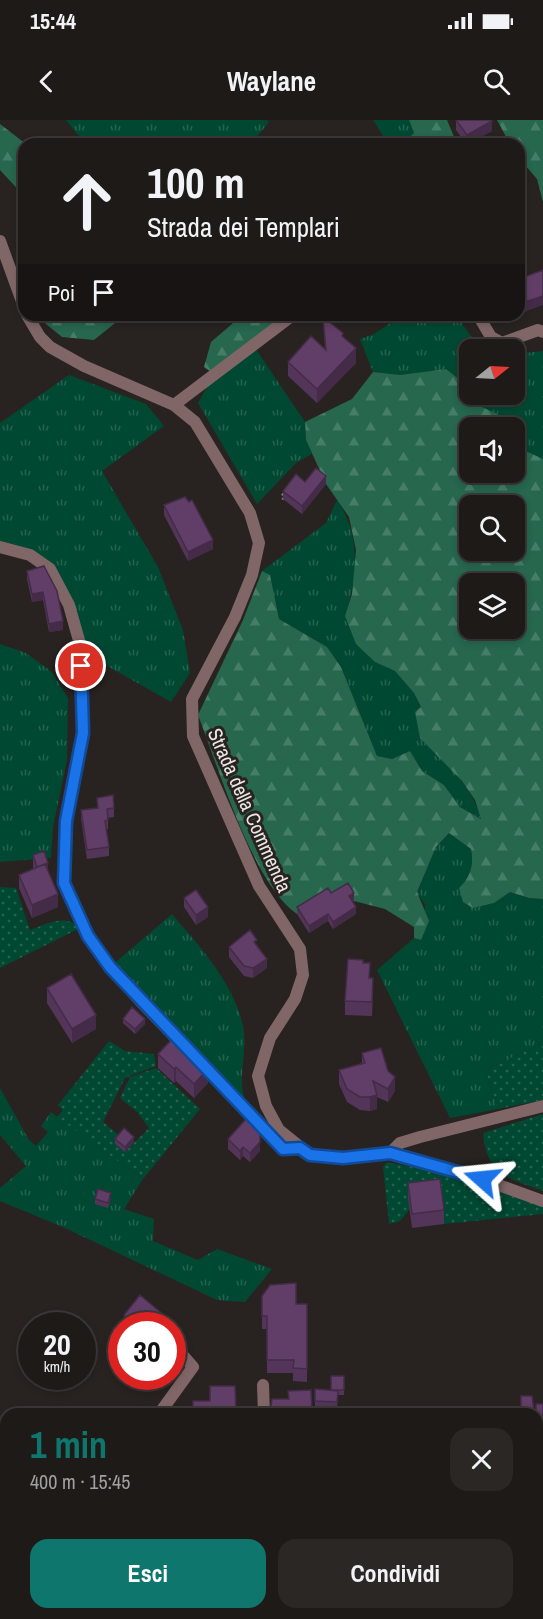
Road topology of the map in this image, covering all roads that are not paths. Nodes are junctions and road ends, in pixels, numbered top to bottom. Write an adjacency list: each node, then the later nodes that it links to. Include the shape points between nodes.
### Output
1 (0, 241): 2 (street)
2 (18, 290)
3 (31, 321): 7 (street, Strada della Commenda, via 50,347)
4 (285, 321): 7 (street)
5 (482, 321): 6 (street, via 491,337 502,344 538,330)
6 (543, 332)
7 (174, 405): 10 (street, Strada della Commenda, via 195,422 230,477 250,513 259,543 252,575 192,699 190,715 193,736 259,885 300,949 303,975 295,999 270,1038 258,1076 266,1106 279,1130)
8 (0, 547): 10 (street, via 30,555 50,569 69,605 80,644 83,733 66,821 64,883 88,936 141,1002 283,1149)
9 (543, 1106): 11 (street, Strada della Commenda, via 400,1143)
10 (300, 1148): 11 (street, Strada della Commenda, via 310,1155 343,1158)
11 (390, 1153): 12 (street, Strada della Commenda, via 462,1172)
12 (543, 1201)
13 (186, 1359): 14 (street, via 193,1367)
14 (186, 1377)
15 (263, 1385): 18 (street)
16 (176, 1390): 17 (street)
17 (163, 1408)
18 (264, 1408)

